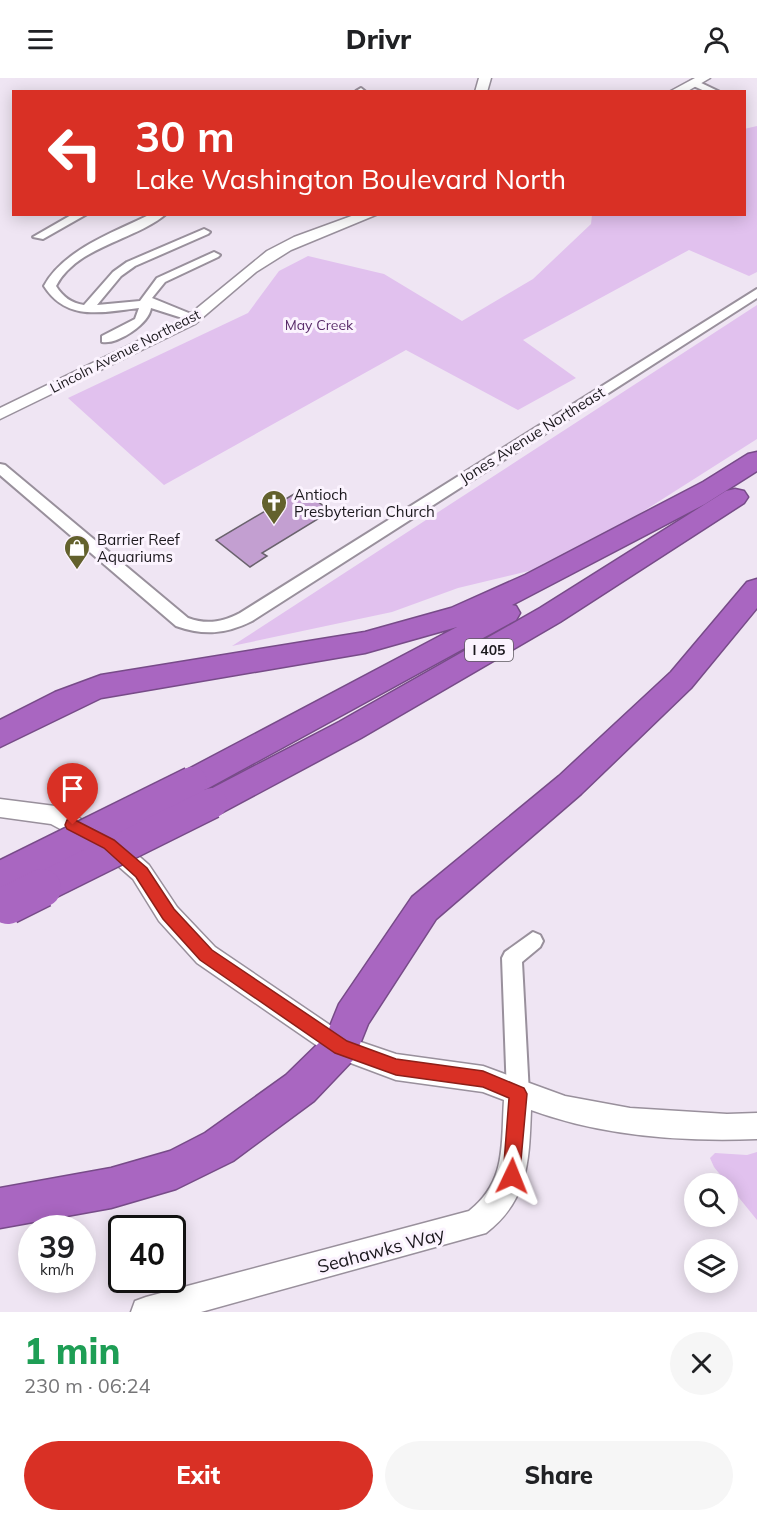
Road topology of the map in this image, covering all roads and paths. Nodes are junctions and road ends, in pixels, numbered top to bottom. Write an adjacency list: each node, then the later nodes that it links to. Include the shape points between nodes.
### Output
1 (699, 80): 2 (street); 3 (street)
2 (679, 90)
3 (714, 90)
4 (78, 216): 8 (street)
5 (157, 216): 12 (street, via 96,246 51,282 57,298)
6 (366, 216): 13 (street, Lincoln Avenue Northeast, via 268,256)
7 (204, 232): 12 (street, via 131,264 117,274)
8 (39, 237)
9 (214, 255): 11 (street, via 161,280)
10 (757, 293): 17 (street, Jones Avenue Northeast, via 225,627 203,629 182,622)
11 (144, 305): 12 (street); 13 (street, via 159,305); 14 (street, via 144,316 139,322)
12 (87, 309)
13 (195, 318): 15 (street, Lincoln Avenue Northeast)
14 (106, 339)
15 (0, 414)
16 (757, 459): 19 (highway, I 405)
17 (0, 468)
18 (757, 483): 22 (highway, I 405, via 550,615 350,730)
19 (712, 488): 21 (highway, via 530,584 423,628 338,647 91,689 37,712); 22 (highway, I 405)
20 (757, 589): 26 (highway, via 681,680 570,785 424,908 352,1016)
21 (0, 735)
22 (202, 793): 24 (highway, I 405, bridge)
23 (0, 808): 26 (street, via 55,815 109,844 141,872 168,914 206,955)
24 (2, 897)
25 (533, 941): 27 (street, via 512,958)
26 (341, 1047): 27 (street, via 396,1067 483,1079); 29 (highway, via 300,1089 219,1147 176,1169 111,1188)
27 (518, 1094): 28 (street, via 565,1109 630,1121); 30 (street, Seahawks Way, via 512,1176 497,1207 476,1223)
28 (757, 1126)
29 (0, 1208)
30 (146, 1312)

